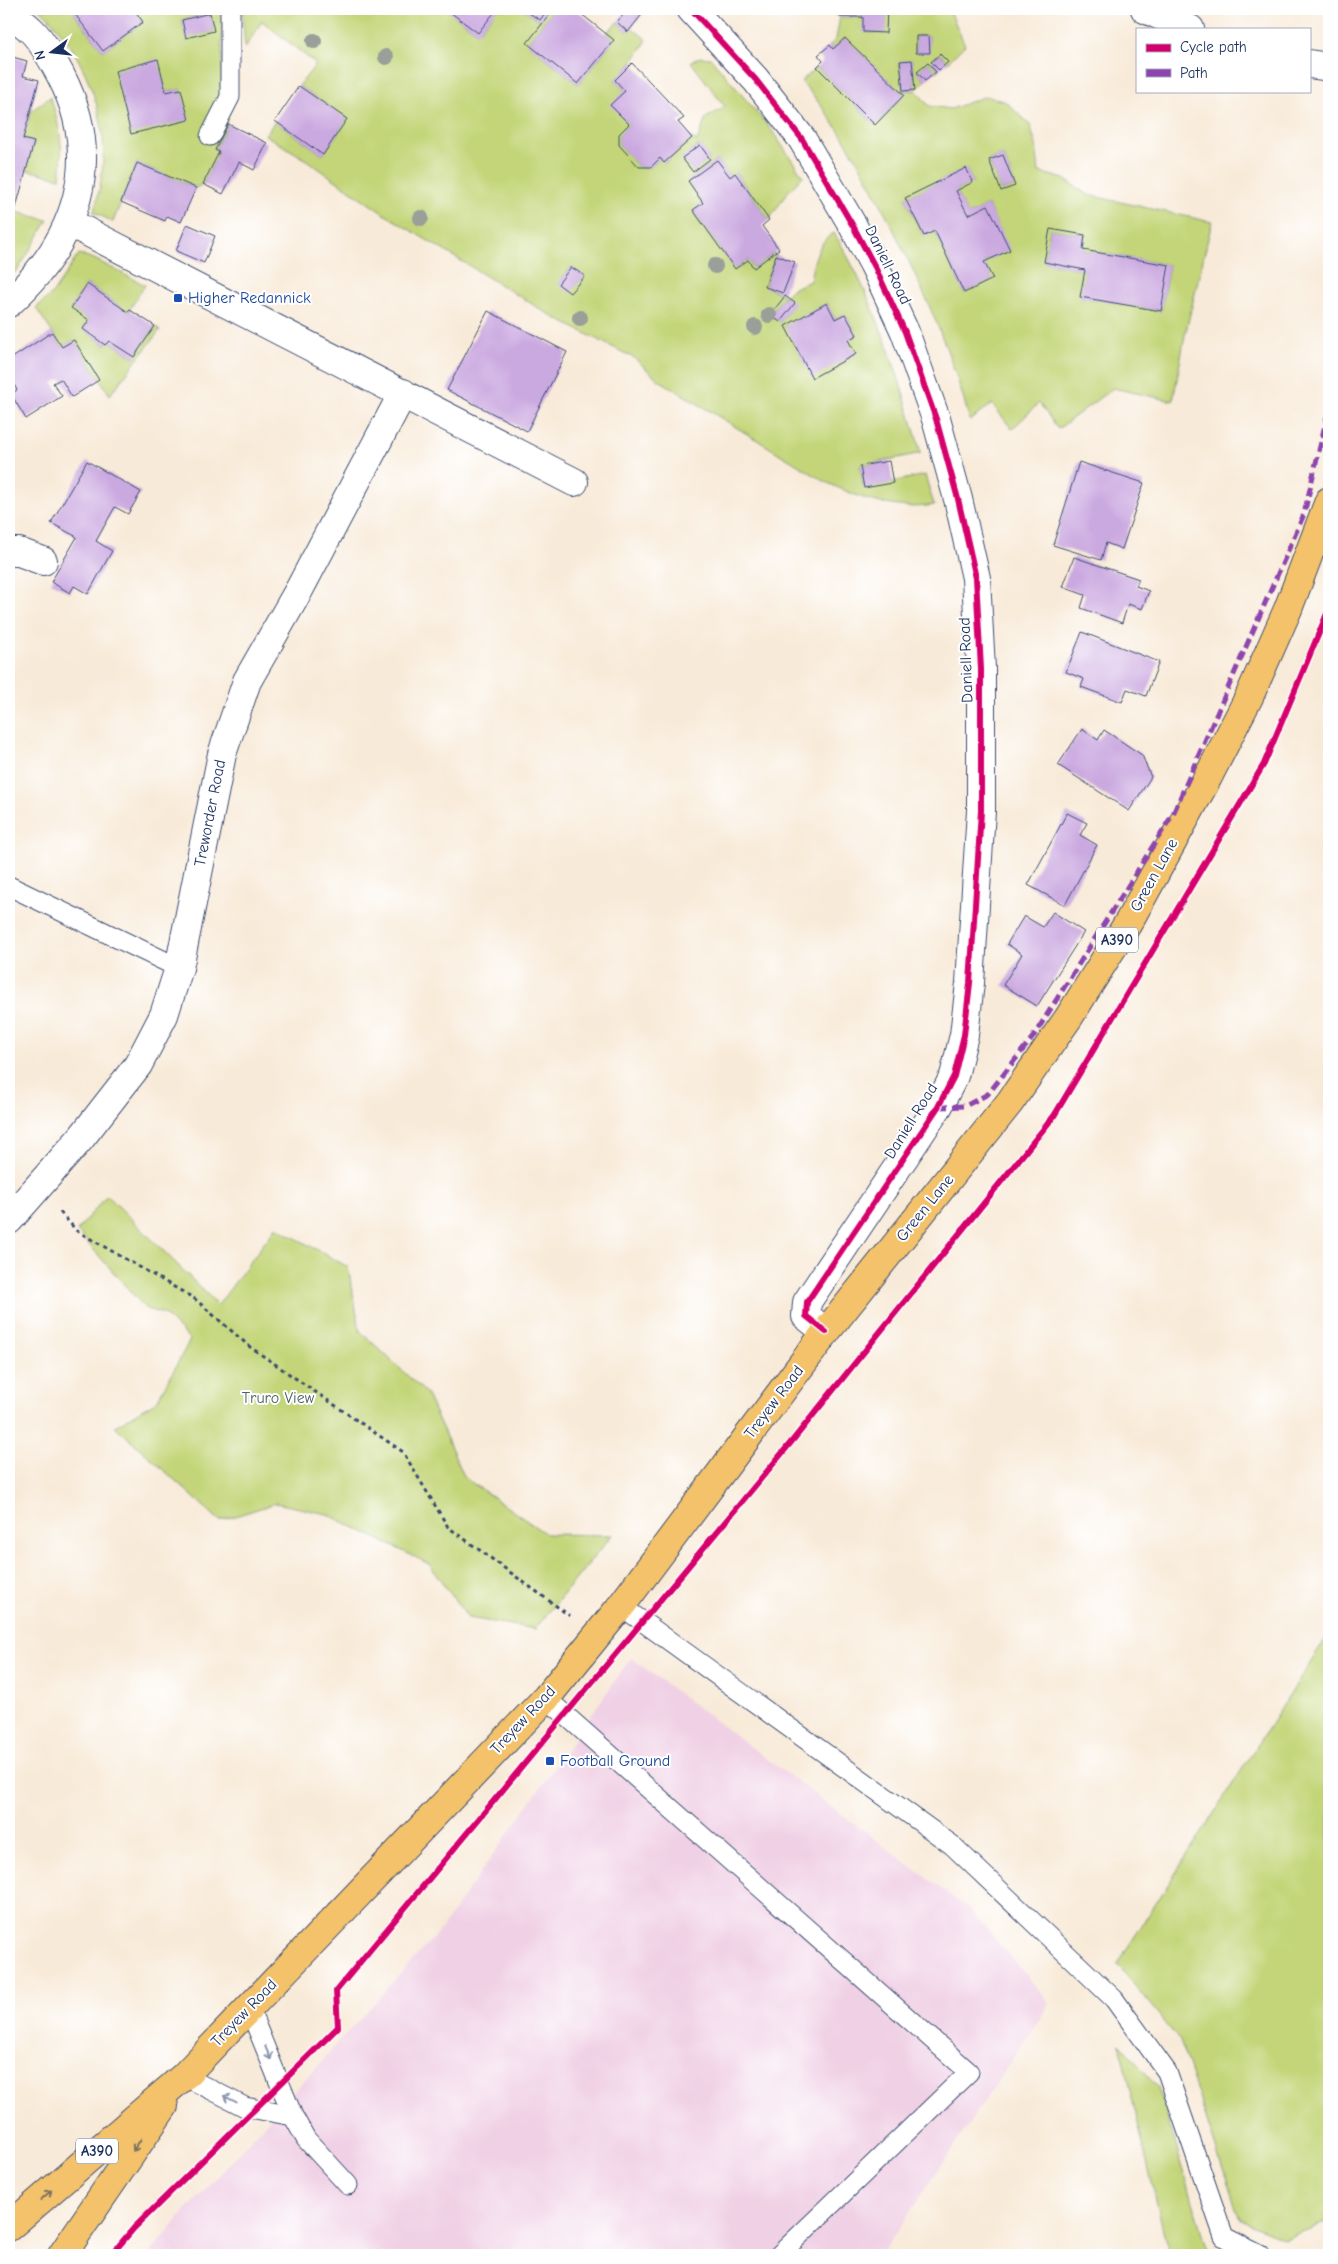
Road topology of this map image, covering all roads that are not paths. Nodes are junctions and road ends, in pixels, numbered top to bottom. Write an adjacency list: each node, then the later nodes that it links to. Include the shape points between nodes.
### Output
1 (230, 9): 8 (lane, via 230,97)
2 (691, 9): 19 (street, Daniell Road, via 756,80 802,140 875,267 905,332 936,418 976,578 982,669 981,811 964,1036 954,1076 938,1107 807,1302 806,1316)
3 (1145, 9): 5 (street)
4 (9, 12): 9 (street, via 33,32 54,62 78,119 81,174)
5 (1188, 28)
6 (1310, 64): 7 (street)
7 (1329, 67)
8 (210, 136)
9 (70, 223): 10 (street, via 55,252); 11 (street)
10 (9, 304)
11 (403, 393): 12 (street); 17 (street, Treworder Road, via 247,680 222,754)
12 (574, 482)
13 (1329, 501): 19 (highway, Green Lane / A390, via 1288,609 1248,697 1128,923 1010,1102)
14 (9, 552): 15 (street, via 20,552)
15 (43, 561)
16 (9, 886): 17 (lane)
17 (179, 968): 18 (street, Treworder Road, via 164,1015 138,1066 81,1138)
18 (9, 1220)
19 (826, 1332): 20 (highway, Treyew Road)
20 (621, 1606): 21 (highway, Treyew Road); 29 (lane, via 952,1845 1114,1999 1167,2072 1224,2237)
21 (546, 1698): 22 (highway, Treyew Road); 28 (lane, via 969,2072)
22 (249, 2008): 23 (highway, Treyew Road); 24 (lane, one-way to 24)
23 (184, 2076): 24 (lane, one-way to 23, via 245,2107); 26 (highway, Treyew Road / A390, one-way to 23); 27 (highway, Treyew Road / A390, one-way to 27)
24 (293, 2116): 25 (lane, via 306,2139)
25 (348, 2185)
26 (9, 2227)
27 (62, 2255)
28 (779, 2255)
29 (1260, 2255)

